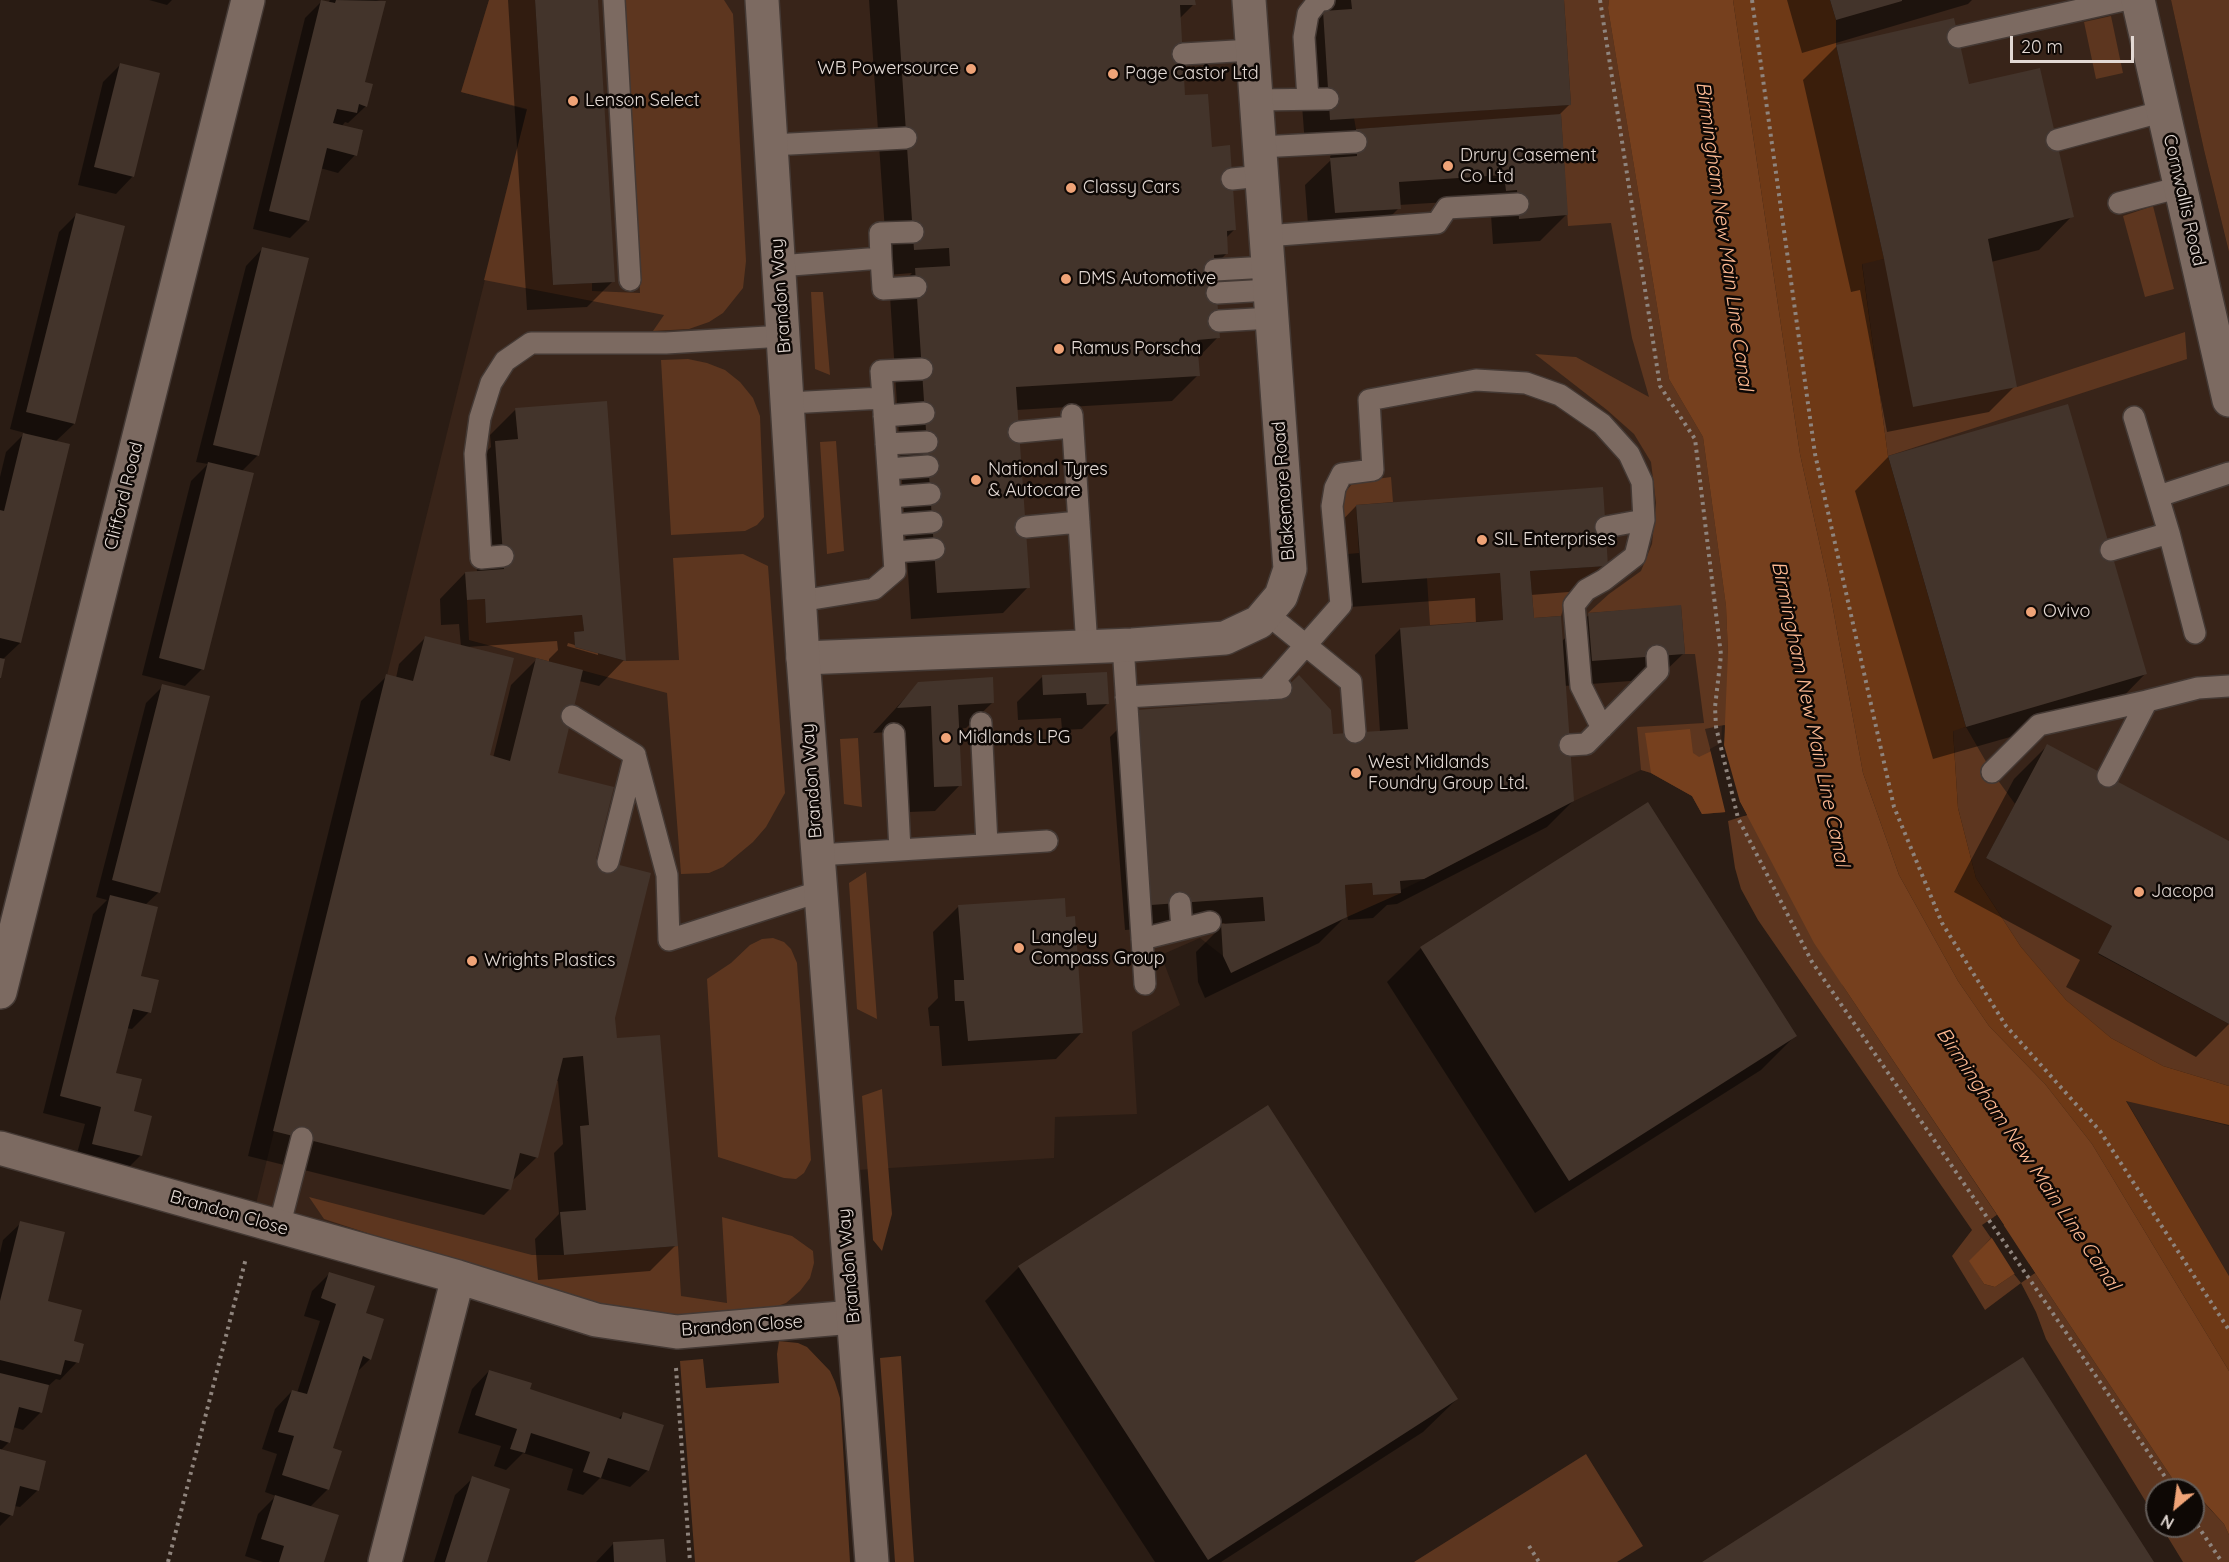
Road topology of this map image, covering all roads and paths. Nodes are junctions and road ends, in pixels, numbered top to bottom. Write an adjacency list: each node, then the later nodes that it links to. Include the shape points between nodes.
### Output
1 (248, 0): 90 (street, Clifford Road)
2 (614, 0): 28 (lane, via 618,203)
3 (762, 0): 18 (street, Brandon Way)
4 (1249, 0): 11 (street, Blakemore Road)
5 (1324, 0): 13 (lane, via 1319,0 1308,14 1304,38 1318,99)
6 (1600, 0): 99 (path, via 1660,386 1695,439 1721,654 1716,727 1738,818 1812,962)
7 (1752, 0): 97 (path, via 1815,454 1894,807 1942,923 2006,1026 2100,1131)
8 (2124, 0): 10 (lane)
9 (2138, 0): 14 (street, Cornwallis Road)
10 (1958, 37)
11 (1252, 50): 12 (lane); 13 (street, Blakemore Road)
12 (1183, 54)
13 (1256, 100): 19 (street, Blakemore Road)
14 (2164, 111): 16 (lane); 20 (street, Cornwallis Road)
15 (906, 138): 18 (lane)
16 (2057, 140)
17 (1356, 142): 19 (lane)
18 (771, 145): 25 (street, Brandon Way)
19 (1251, 167): 27 (street, Blakemore Road)
20 (2181, 187): 21 (lane); 34 (street, Cornwallis Road)
21 (2119, 203)
22 (1518, 204): 27 (lane, via 1447,208 1437,223)
23 (913, 232): 24 (lane, via 880,233)
24 (881, 258): 25 (lane); 29 (lane, via 883,289)
25 (779, 266): 32 (street, Brandon Way)
26 (1215, 270): 27 (lane)
27 (1269, 278): 30 (lane); 31 (lane); 60 (street, Blakemore Road, via 1290,569 1281,596)
28 (630, 280)
29 (916, 287)
30 (1217, 293)
31 (1219, 321)
32 (784, 336): 35 (street, Brandon Way); 58 (lane, via 666,343 531,343 505,361 491,383 480,418 475,454 481,558)
33 (922, 369): 36 (lane, via 881,371)
34 (2229, 400)
35 (788, 403): 36 (lane); 59 (street, Brandon Way)
36 (884, 407): 37 (lane); 41 (lane)
37 (924, 413)
38 (2134, 417): 47 (lane)
39 (1019, 432): 50 (lane, via 1072,421)
40 (927, 442): 41 (lane)
41 (886, 444): 43 (lane)
42 (928, 466): 43 (lane)
43 (888, 469): 46 (lane)
44 (2229, 473): 47 (lane)
45 (930, 494): 46 (lane)
46 (890, 496): 51 (lane)
47 (2159, 496): 54 (lane)
48 (1644, 520): 53 (lane); 63 (lane, via 1642,482 1629,454 1602,424 1560,396 1526,383 1476,380 1369,400 1373,470 1342,474 1332,506 1341,605); 72 (lane, via 1635,556 1587,590 1574,605 1572,672)
49 (932, 522): 51 (lane)
50 (1078, 522): 52 (lane); 64 (lane)
51 (892, 525): 57 (lane)
52 (1026, 527)
53 (1606, 527)
54 (2169, 533): 56 (lane); 61 (lane)
55 (934, 549): 57 (lane)
56 (2111, 550)
57 (894, 552): 59 (lane, via 896,571 874,589)
58 (503, 556)
59 (800, 601): 66 (street, Brandon Way)
60 (1266, 613): 62 (street, Blakemore Road, via 1258,622 1225,638); 63 (lane)
61 (2195, 633)
62 (1122, 645): 64 (street, Blakemore Road); 68 (lane)
63 (1305, 645): 68 (lane, via 1276,688); 73 (lane, via 1351,682)
64 (1087, 647): 66 (street, Blakemore Road)
65 (1657, 656): 72 (lane, via 1658,671)
66 (803, 658): 82 (street, Brandon Way)
67 (2229, 686): 69 (lane, via 2198,688)
68 (1126, 697): 88 (lane, via 1144,889)
69 (2147, 701): 77 (lane, via 2039,725); 78 (lane)
70 (572, 716): 76 (lane)
71 (981, 723): 80 (lane)
72 (1602, 728): 75 (lane, via 1586,744)
73 (1355, 732)
74 (894, 734): 81 (lane)
75 (1570, 745)
76 (634, 755): 83 (lane); 84 (lane, via 667,875 669,940)
77 (1992, 772)
78 (2108, 776)
79 (1047, 841): 80 (lane)
80 (987, 844): 81 (lane)
81 (900, 850): 82 (lane)
82 (818, 855): 84 (street, Brandon Way)
83 (608, 862)
84 (821, 891): 96 (street, Brandon Way)
85 (1180, 903): 87 (lane)
86 (1210, 922): 87 (lane)
87 (1182, 929): 88 (lane)
88 (1142, 939): 89 (lane)
89 (1144, 984)
90 (0, 992)
91 (302, 1138): 93 (lane)
92 (0, 1148): 93 (street, Brandon Close)
93 (279, 1227): 95 (street, Brandon Close)
94 (248, 1249): 102 (path)
95 (458, 1277): 98 (street, Brandon Close, via 596,1320); 103 (street)
96 (853, 1317): 98 (street, Brandon Close); 105 (street, Brandon Way)
97 (2229, 1330)
98 (677, 1332): 104 (path, via 675,1354)
99 (2166, 1478)
100 (2205, 1537): 107 (path)
101 (1529, 1546): 106 (path)
102 (168, 1562)
103 (385, 1562)
104 (690, 1562)
105 (872, 1562)
106 (1539, 1562)
107 (2222, 1562)

